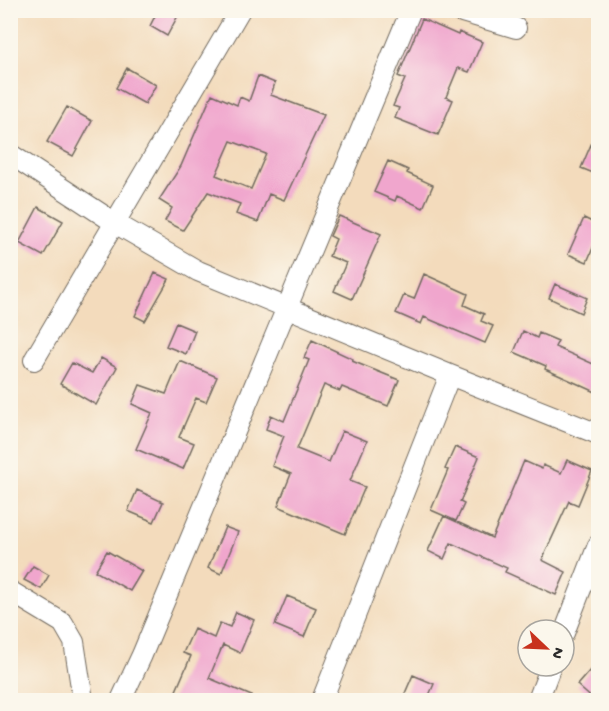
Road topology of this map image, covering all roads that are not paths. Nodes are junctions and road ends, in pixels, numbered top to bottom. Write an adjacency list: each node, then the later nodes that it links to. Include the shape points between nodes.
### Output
1 (240, 10): 6 (street)
2 (411, 10): 7 (street)
3 (455, 10): 4 (street)
4 (516, 28)
5 (10, 154): 6 (street)
6 (115, 223): 7 (street, via 198,271); 8 (street)
7 (287, 308): 9 (street); 16 (street)
8 (34, 360)
9 (450, 375): 10 (street); 17 (street)
10 (598, 434)
11 (598, 545): 13 (street)
12 (10, 591): 15 (street, via 63,623 74,642)
13 (570, 618)
14 (546, 678): 18 (street)
15 (83, 700)
16 (121, 700)
17 (322, 700)
18 (538, 700)

